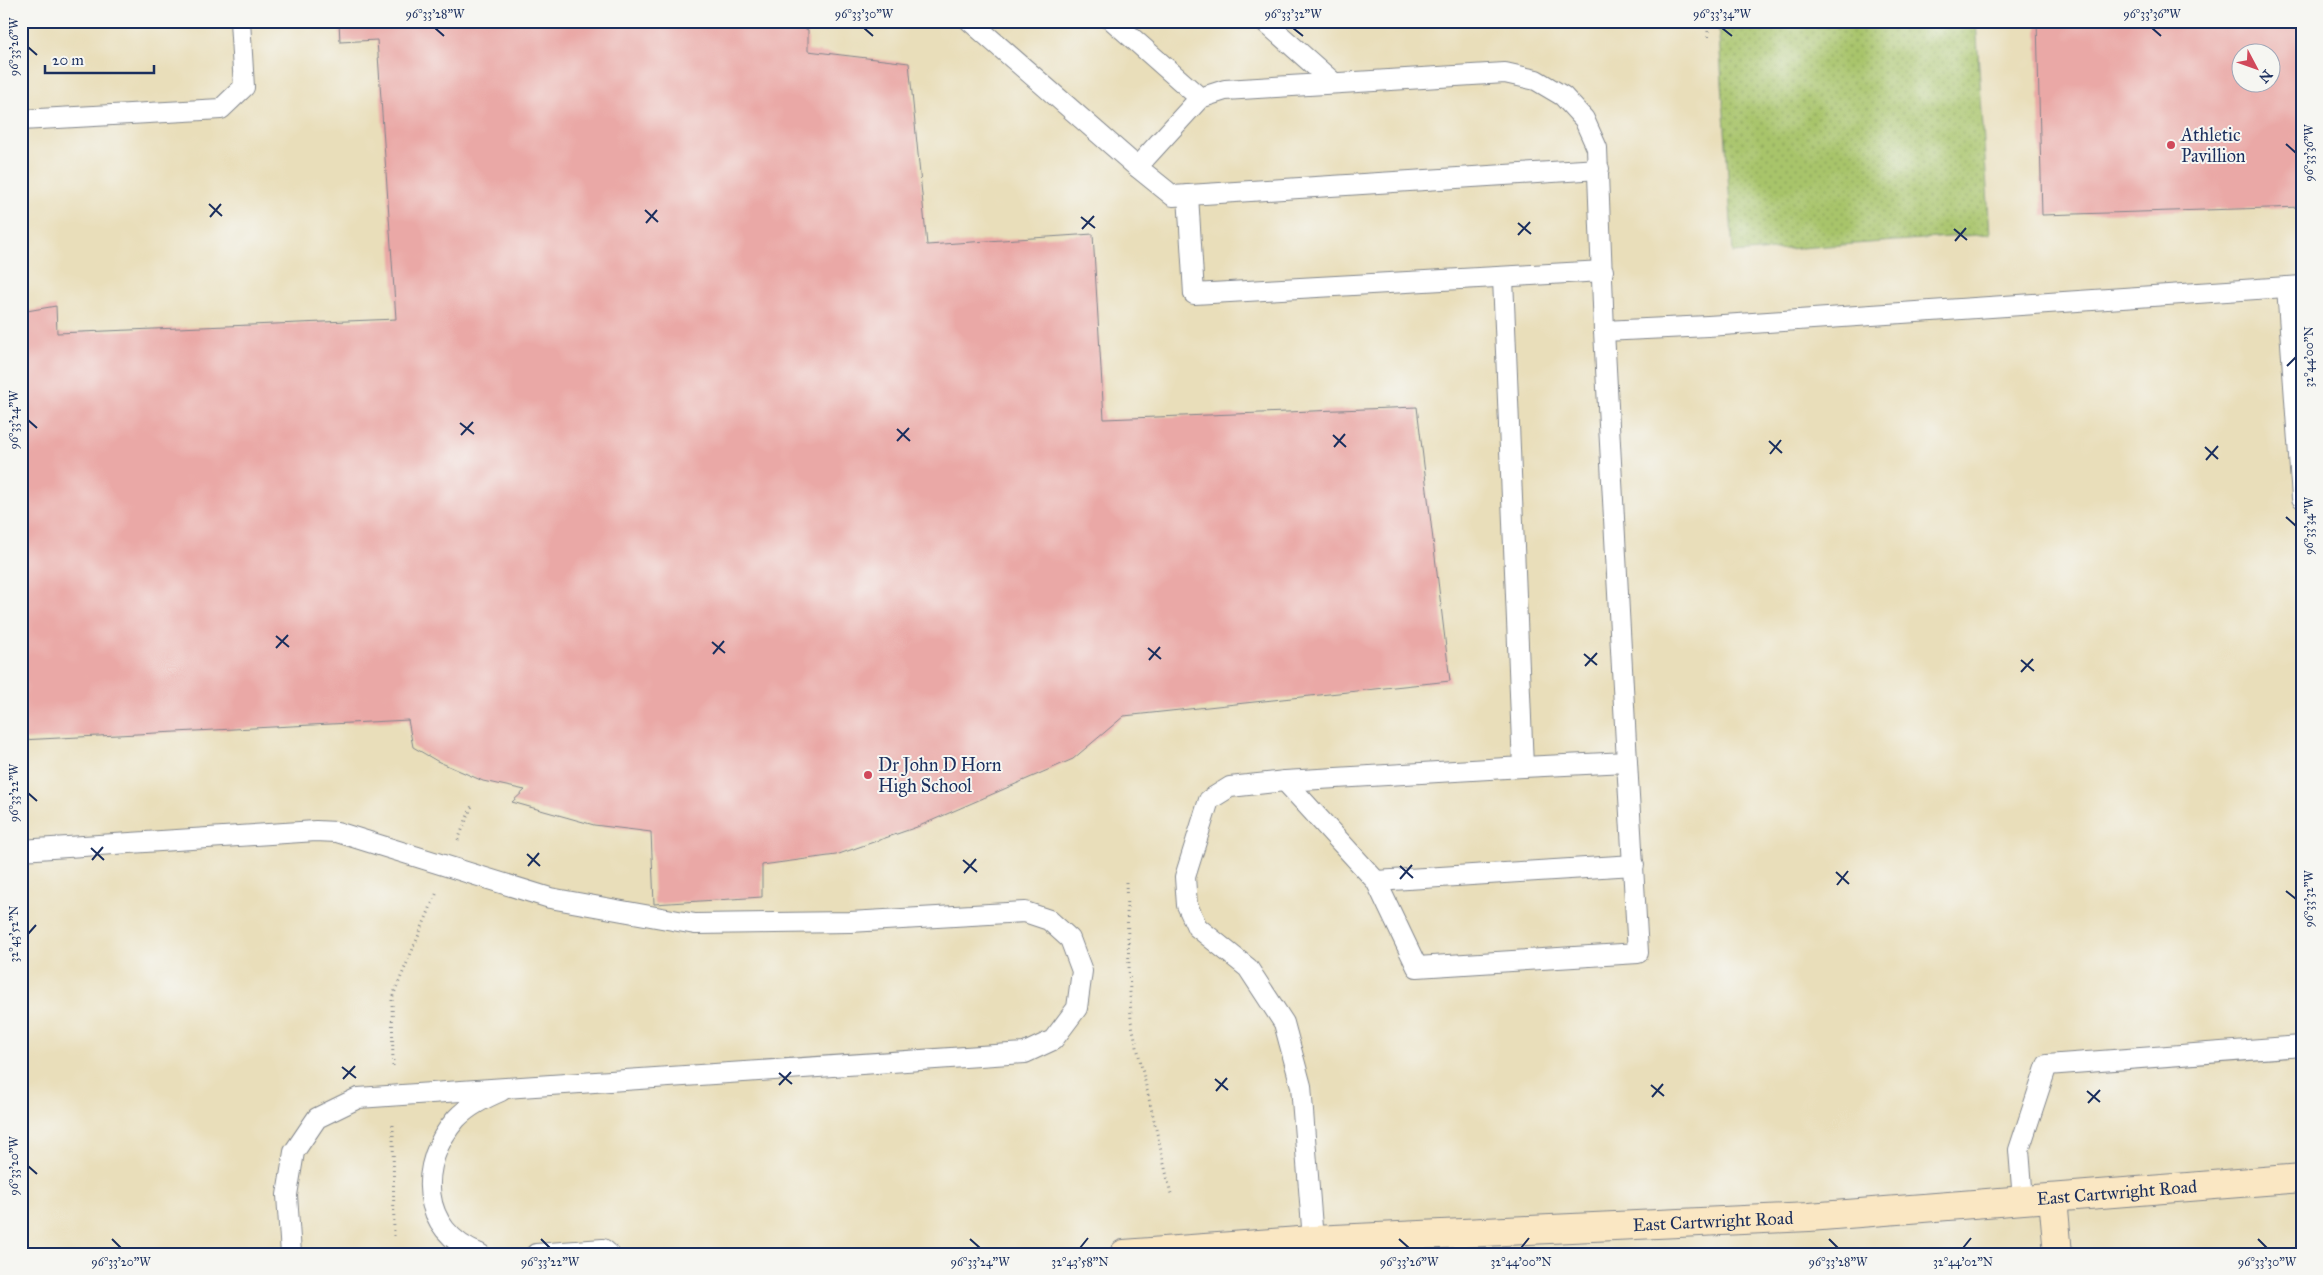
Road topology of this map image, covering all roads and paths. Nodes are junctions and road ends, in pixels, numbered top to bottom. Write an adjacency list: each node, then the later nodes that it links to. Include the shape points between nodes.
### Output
1 (240, 21): 9 (lane, via 244,86 221,109)
2 (970, 21): 10 (lane)
3 (1113, 21): 8 (lane)
4 (1264, 21): 7 (lane)
5 (1708, 21): 6 (path)
6 (1708, 37)
7 (1334, 84): 8 (lane, via 1225,90); 11 (lane, via 1505,73 1536,80 1563,96 1584,119 1597,148)
8 (1200, 98): 10 (lane)
9 (21, 120)
10 (1137, 167): 12 (lane, via 1173,196)
11 (1599, 169): 12 (lane); 13 (lane)
12 (1188, 195): 14 (lane, via 1194,294)
13 (1602, 272): 14 (lane); 16 (lane)
14 (1503, 278): 19 (lane)
15 (2294, 287): 16 (lane); 17 (lane)
16 (1604, 331): 18 (lane)
17 (2302, 498)
18 (1627, 762): 19 (lane); 23 (lane)
19 (1523, 767): 20 (lane)
20 (1285, 781): 25 (lane); 35 (lane, via 1230,787 1209,800 1185,877 1187,905 1197,927 1248,968 1284,1023 1301,1086)
21 (473, 802): 24 (path)
22 (21, 850): 24 (lane, via 316,830 337,832)
23 (1634, 866): 25 (lane); 25 (lane, via 1638,953 1437,966 1418,967)
24 (447, 867): 28 (lane, via 550,898 695,924 850,922 1025,912 1049,920 1070,939 1082,971 1077,1008 1054,1040 1025,1052); 29 (path, via 392,998)
25 (1376, 881)
26 (1126, 882): 31 (path, via 1131,1021)
27 (2302, 1046): 33 (lane, via 2046,1065 2019,1150)
28 (512, 1086): 29 (lane); 37 (lane, via 477,1102 457,1118 442,1138 431,1164 429,1191 435,1214 448,1236)
29 (393, 1094): 34 (path); 36 (lane, via 358,1098 317,1118 294,1152 287,1195)
30 (2302, 1178): 32 (main road, East Cartwright Road)
31 (1171, 1194)
32 (2053, 1198): 33 (main road, East Cartwright Road); 41 (main road)
33 (2023, 1200): 35 (main road, East Cartwright Road, via 1809,1217)
34 (394, 1239)
35 (1313, 1240): 40 (main road, East Cartwright Road)
36 (291, 1254)
37 (480, 1254)
38 (536, 1254): 39 (lane, via 603,1249)
39 (609, 1254)
40 (1124, 1254)
41 (2058, 1254)

